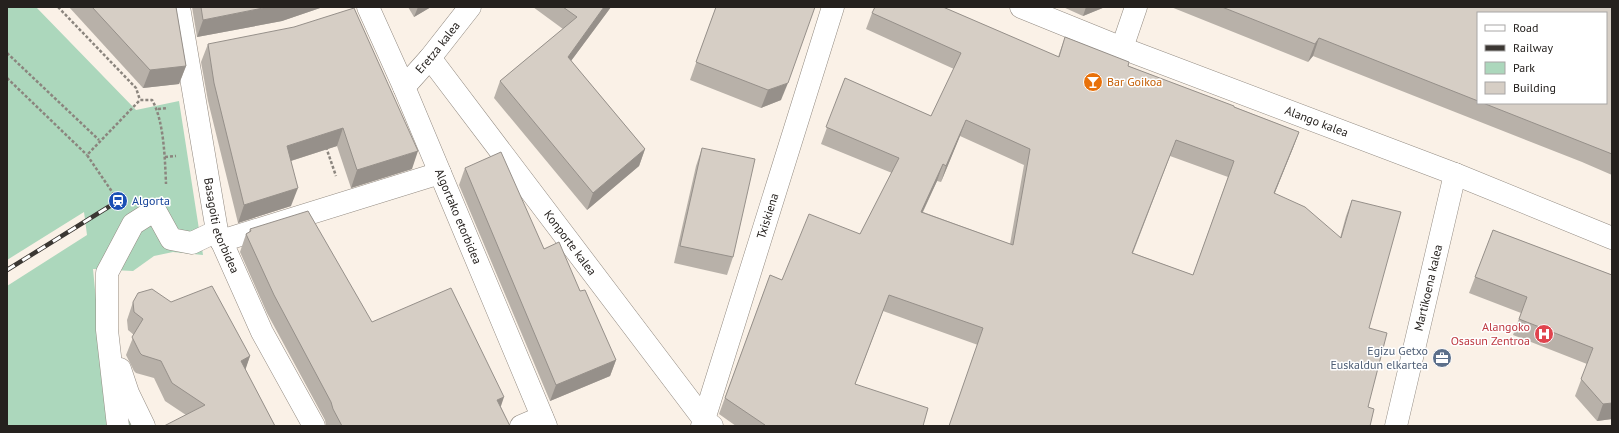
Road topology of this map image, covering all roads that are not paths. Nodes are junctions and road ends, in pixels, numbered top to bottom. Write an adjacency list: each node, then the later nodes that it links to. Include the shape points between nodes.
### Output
1 (178, 7): 9 (street, Basagoiti etorbidea)
2 (470, 7): 10 (street, Eretza kalea)
3 (833, 7): 18 (street, Txiskiena)
4 (1021, 7): 8 (street, Alango kalea)
5 (1136, 7): 8 (street)
6 (360, 9): 11 (street, Algortako etorbidea)
7 (209, 48): 9 (street)
8 (1122, 48): 13 (street, Alango kalea)
9 (187, 52): 14 (street, Basagoiti etorbidea)
10 (430, 58): 11 (street, Eretza kalea); 18 (street, Konporte kalea)
11 (404, 87): 12 (street, Algortako etorbidea)
12 (440, 173): 14 (street, via 346,202); 17 (street, Algortako etorbidea)
13 (1455, 174): 15 (street, Alango kalea); 23 (street, Martikoena kalea)
14 (219, 236): 16 (street, via 192,243 171,238 154,210 133,224 107,273); 21 (street, Basagoiti etorbidea, via 262,332)
15 (1612, 238)
16 (107, 330): 19 (street); 20 (street, via 128,393)
17 (544, 421): 22 (street)
18 (706, 424)
19 (118, 426)
20 (144, 426)
21 (314, 426)
22 (521, 426)
23 (1396, 426)

